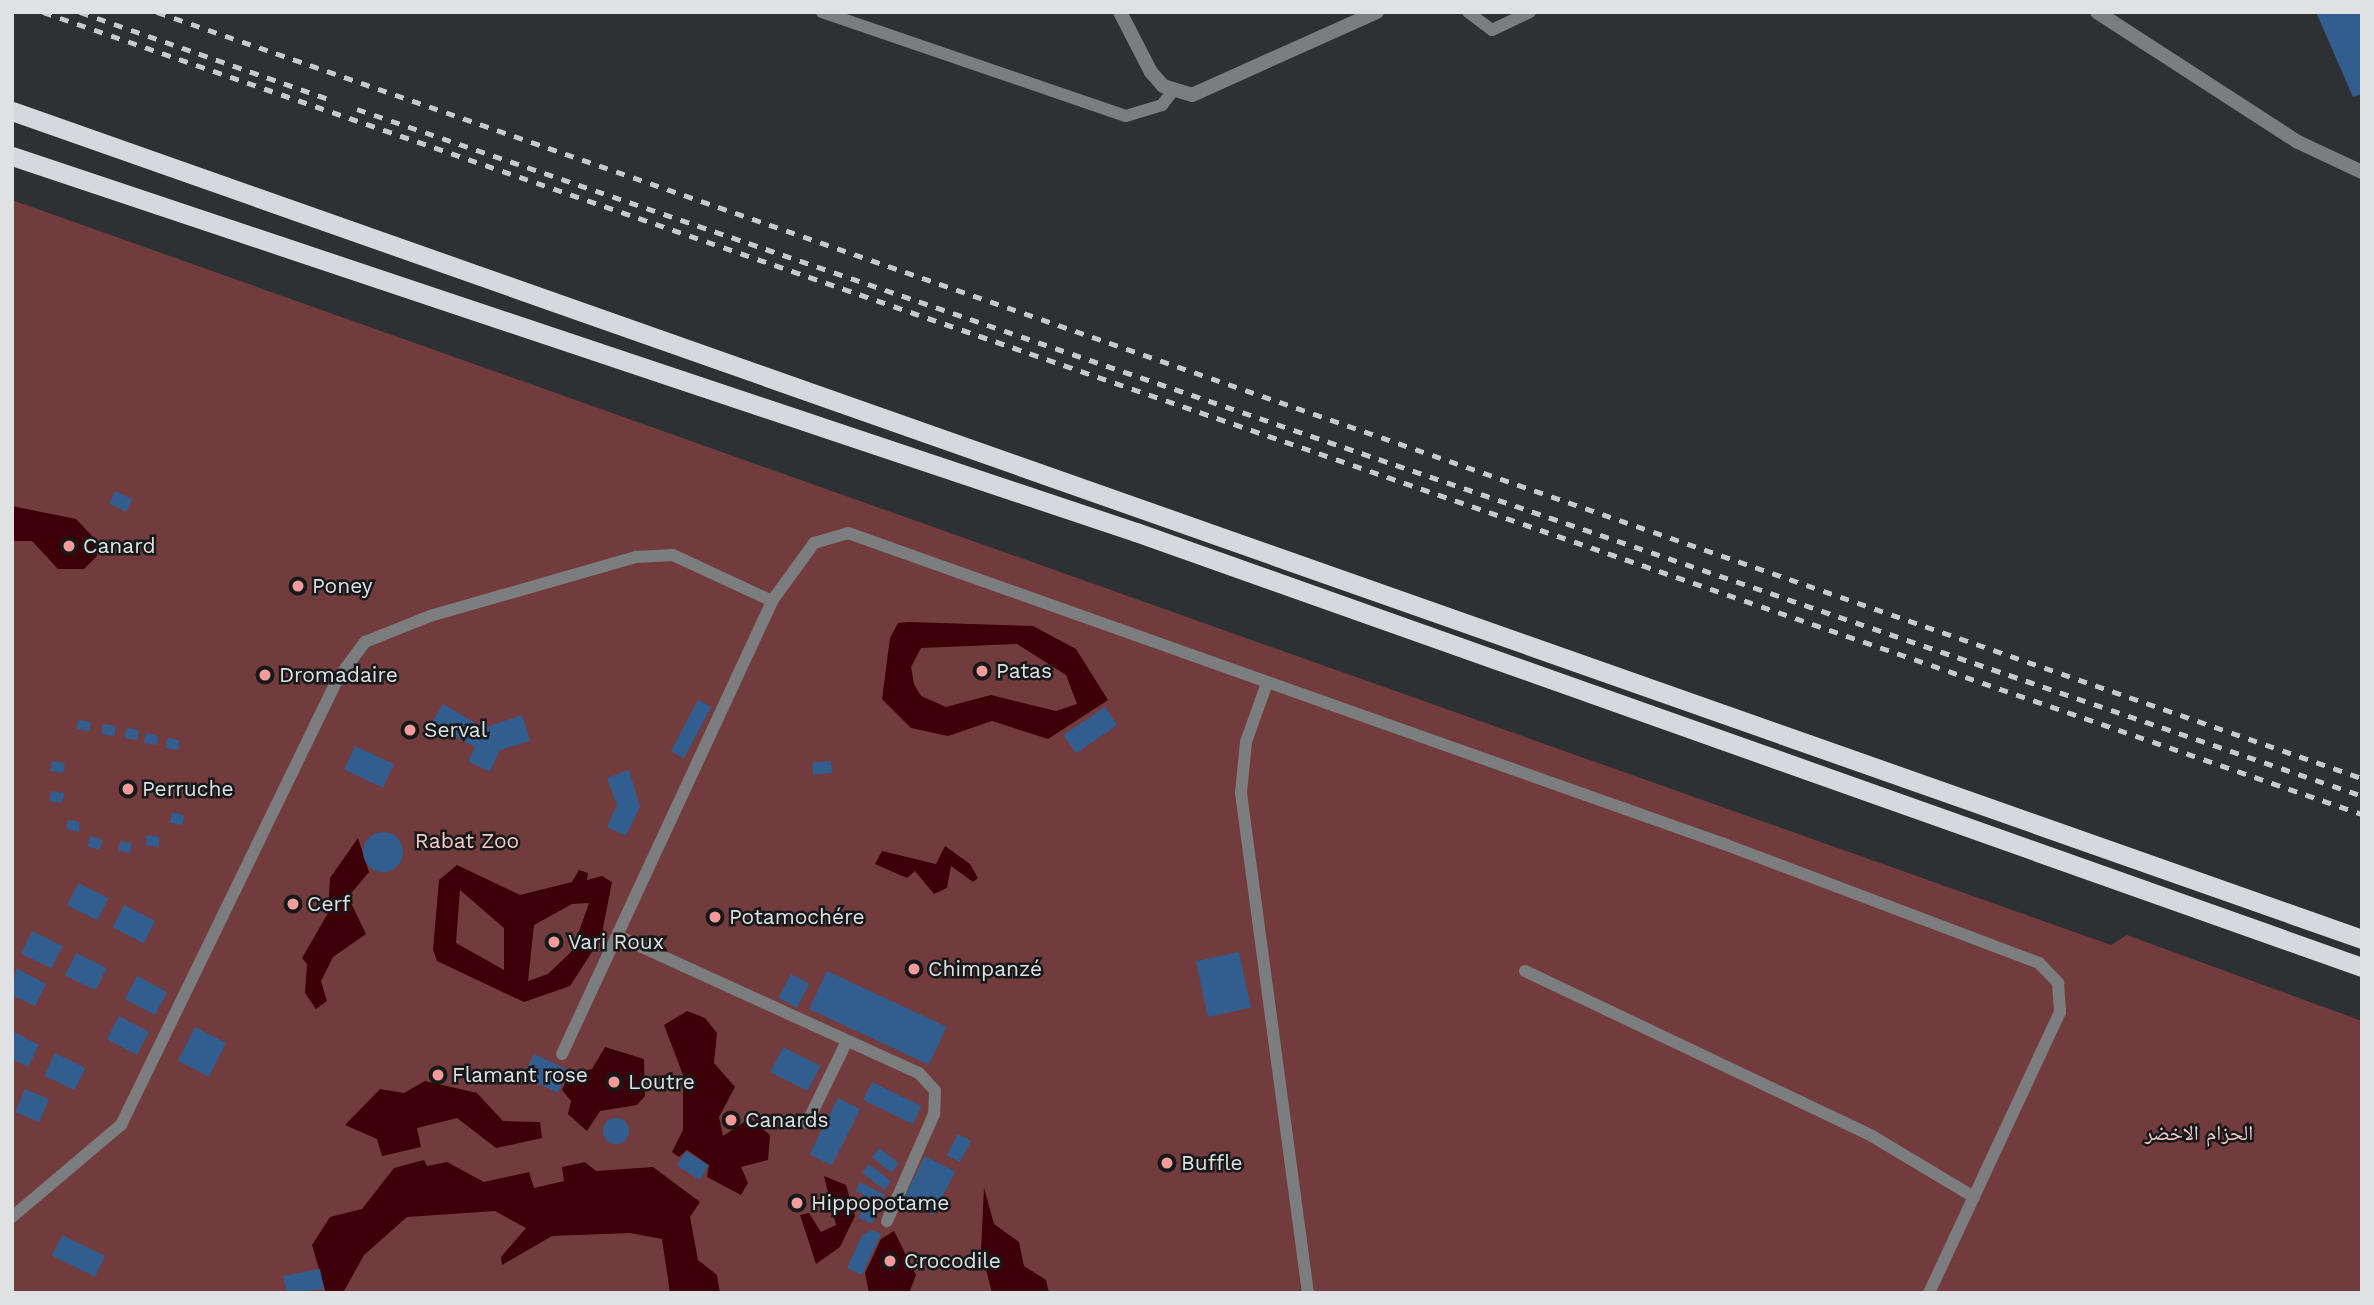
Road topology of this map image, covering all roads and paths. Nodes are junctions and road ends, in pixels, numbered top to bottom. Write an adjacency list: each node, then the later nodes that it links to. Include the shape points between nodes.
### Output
1 (822, 12): 7 (lane, via 1126,116 1162,105)
2 (1121, 12): 7 (street, via 1151,72)
3 (1377, 12): 7 (street, via 1218,88 1192,95)
4 (1468, 12): 5 (lane, via 1492,30)
5 (1531, 12)
6 (2097, 12): 10 (street, via 2298,142)
7 (1173, 91)
8 (12, 111): 14 (highway)
9 (12, 156): 15 (highway, via 1136,532)
10 (2362, 173)
11 (772, 601): 12 (lane, via 814,543 834,534 860,535); 13 (lane); 21 (lane, via 673,555 636,557 430,616 365,642 339,677 121,1125)
12 (1266, 686): 20 (lane, via 1724,844 2039,963 2058,983 2060,1012); 23 (lane, via 1246,742 1241,793)
13 (620, 937): 17 (lane); 18 (lane)
14 (2362, 939)
15 (2362, 967)
16 (1525, 971): 20 (lane, via 1872,1136)
17 (847, 1041): 19 (lane); 22 (lane, via 919,1073 935,1091 934,1114)
18 (562, 1054)
19 (807, 1123)
20 (1974, 1197): 24 (lane)
21 (12, 1217)
22 (887, 1221)
23 (1308, 1293)
24 (1929, 1293)

